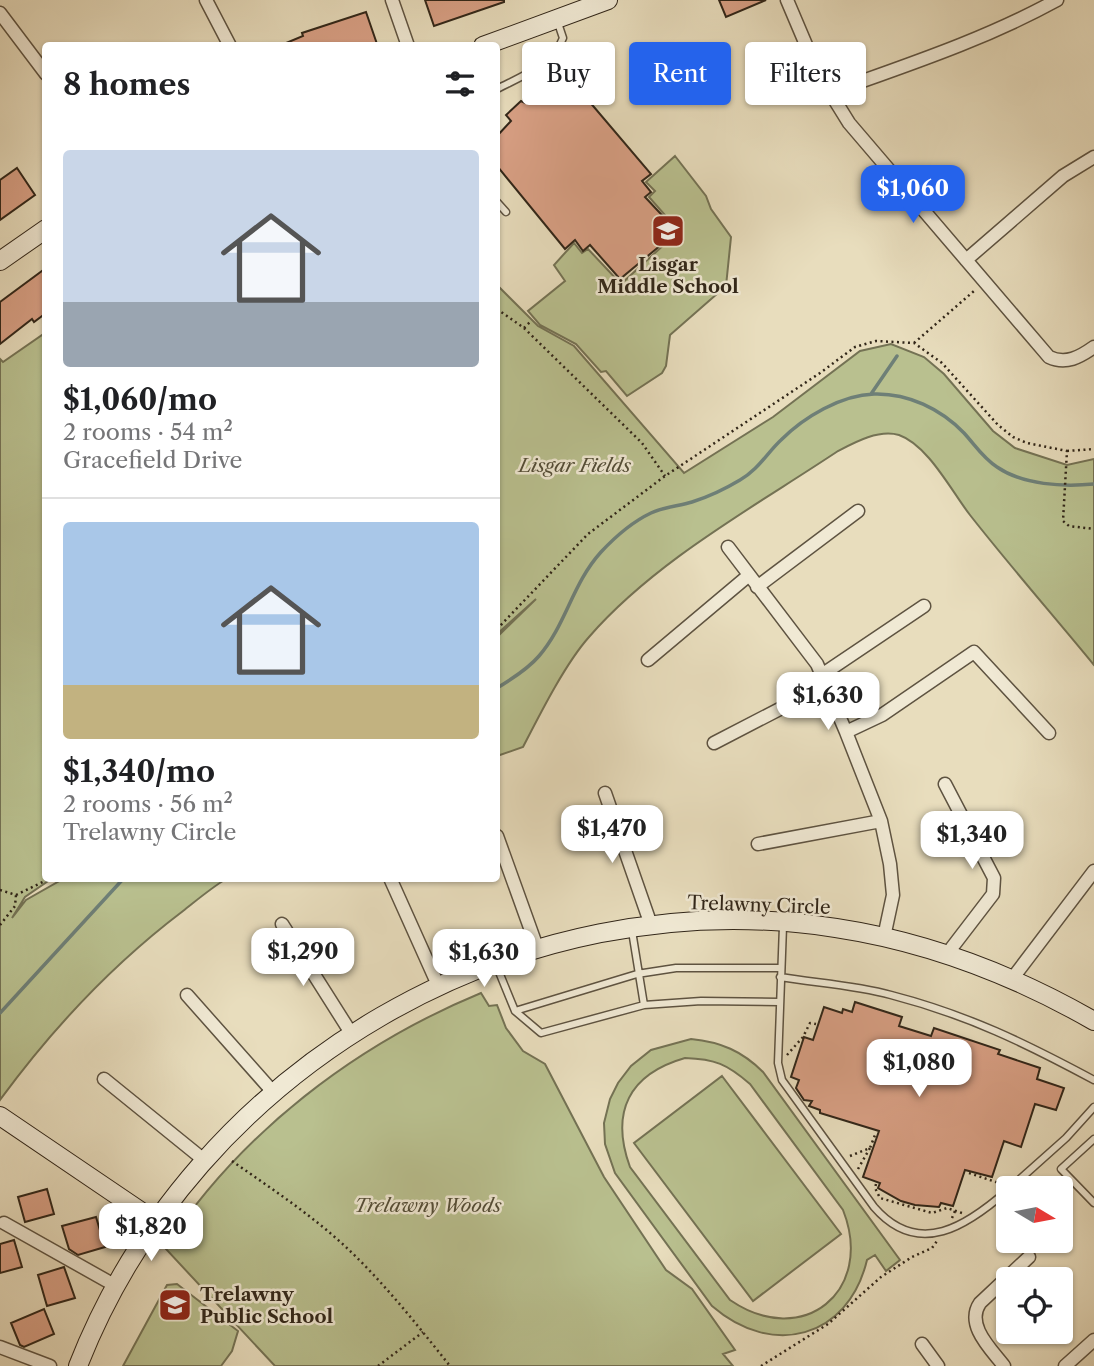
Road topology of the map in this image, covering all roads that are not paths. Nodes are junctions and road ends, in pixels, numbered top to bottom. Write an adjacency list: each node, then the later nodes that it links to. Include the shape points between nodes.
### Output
1 (206, 0): 8 (street)
2 (392, 0): 9 (street)
3 (608, 0): 7 (street)
4 (787, 0): 11 (street)
5 (1057, 0): 13 (street, via 968,43)
6 (0, 13): 12 (street)
7 (556, 18): 10 (street); 14 (lane, via 563,38 558,51)
8 (228, 42)
9 (407, 42)
10 (493, 42)
11 (805, 42)
12 (42, 69)
13 (866, 80)
14 (500, 87)
15 (837, 105): 20 (street)
16 (1094, 157): 20 (street, via 1063,176)
17 (500, 205): 18 (lane)
18 (506, 212)
19 (42, 232): 21 (street)
20 (965, 260): 22 (street, via 1049,357 1070,360)
21 (0, 261)
22 (1094, 347)
23 (858, 511): 26 (street)
24 (728, 547): 25 (street)
25 (748, 576): 26 (street); 28 (street)
26 (757, 587): 29 (street)
27 (924, 606): 29 (street)
28 (648, 660)
29 (824, 680): 30 (street); 32 (street)
30 (846, 732): 31 (street, via 882,715 974,652); 35 (street)
31 (1049, 733)
32 (714, 743)
33 (945, 784): 46 (street, via 995,887)
34 (605, 793): 42 (street)
35 (880, 821): 37 (street); 44 (street, via 893,895)
36 (500, 844): 45 (street)
37 (758, 844)
38 (1094, 872): 51 (street)
39 (392, 882): 52 (street)
40 (783, 923): 42 (street, Trelawny Circle); 44 (street, Trelawny Circle); 48 (lane)
41 (282, 924): 58 (street)
42 (651, 925): 43 (street, Trelawny Circle)
43 (632, 927): 45 (street, Trelawny Circle); 49 (lane)
44 (884, 937): 46 (street, Trelawny Circle)
45 (538, 950): 47 (street, Trelawny Circle)
46 (947, 954): 51 (street, Trelawny Circle)
47 (495, 964): 52 (street, Trelawny Circle); 56 (lane)
48 (780, 968): 49 (lane, via 676,968); 50 (lane)
49 (637, 974): 55 (lane); 56 (lane)
50 (780, 977): 54 (lane); 60 (lane, via 889,994 957,1014 1016,1038)
51 (1012, 979): 57 (street, Trelawny Circle)
52 (438, 985): 58 (street, Trelawny Circle)
53 (187, 995): 61 (street)
54 (779, 1002): 55 (lane); 67 (lane, via 782,1080 888,1221 913,1232 945,1232 975,1218)
55 (644, 1005): 56 (lane, via 541,1033)
56 (515, 1011)
57 (1094, 1021)
58 (351, 1033): 61 (street, Trelawny Circle)
59 (104, 1079): 65 (street)
60 (1094, 1080)
61 (274, 1092): 65 (street, Trelawny Circle)
62 (1094, 1107): 66 (lane)
63 (0, 1116): 69 (street)
64 (1094, 1139): 68 (lane, via 1061,1169)
65 (204, 1160): 69 (street, Trelawny Circle)
66 (1023, 1176)
67 (996, 1200)
68 (1094, 1203)
69 (155, 1221): 72 (street, Trelawny Circle)
70 (4, 1223): 72 (street)
71 (1030, 1257): 79 (street, via 975,1313 976,1326)
72 (116, 1286): 77 (street, Trelawny Circle)
73 (1094, 1340): 80 (street)
74 (922, 1344): 78 (street)
75 (0, 1347): 76 (street)
76 (50, 1366)
77 (78, 1366)
78 (938, 1366)
79 (1004, 1366)
80 (1065, 1366)

